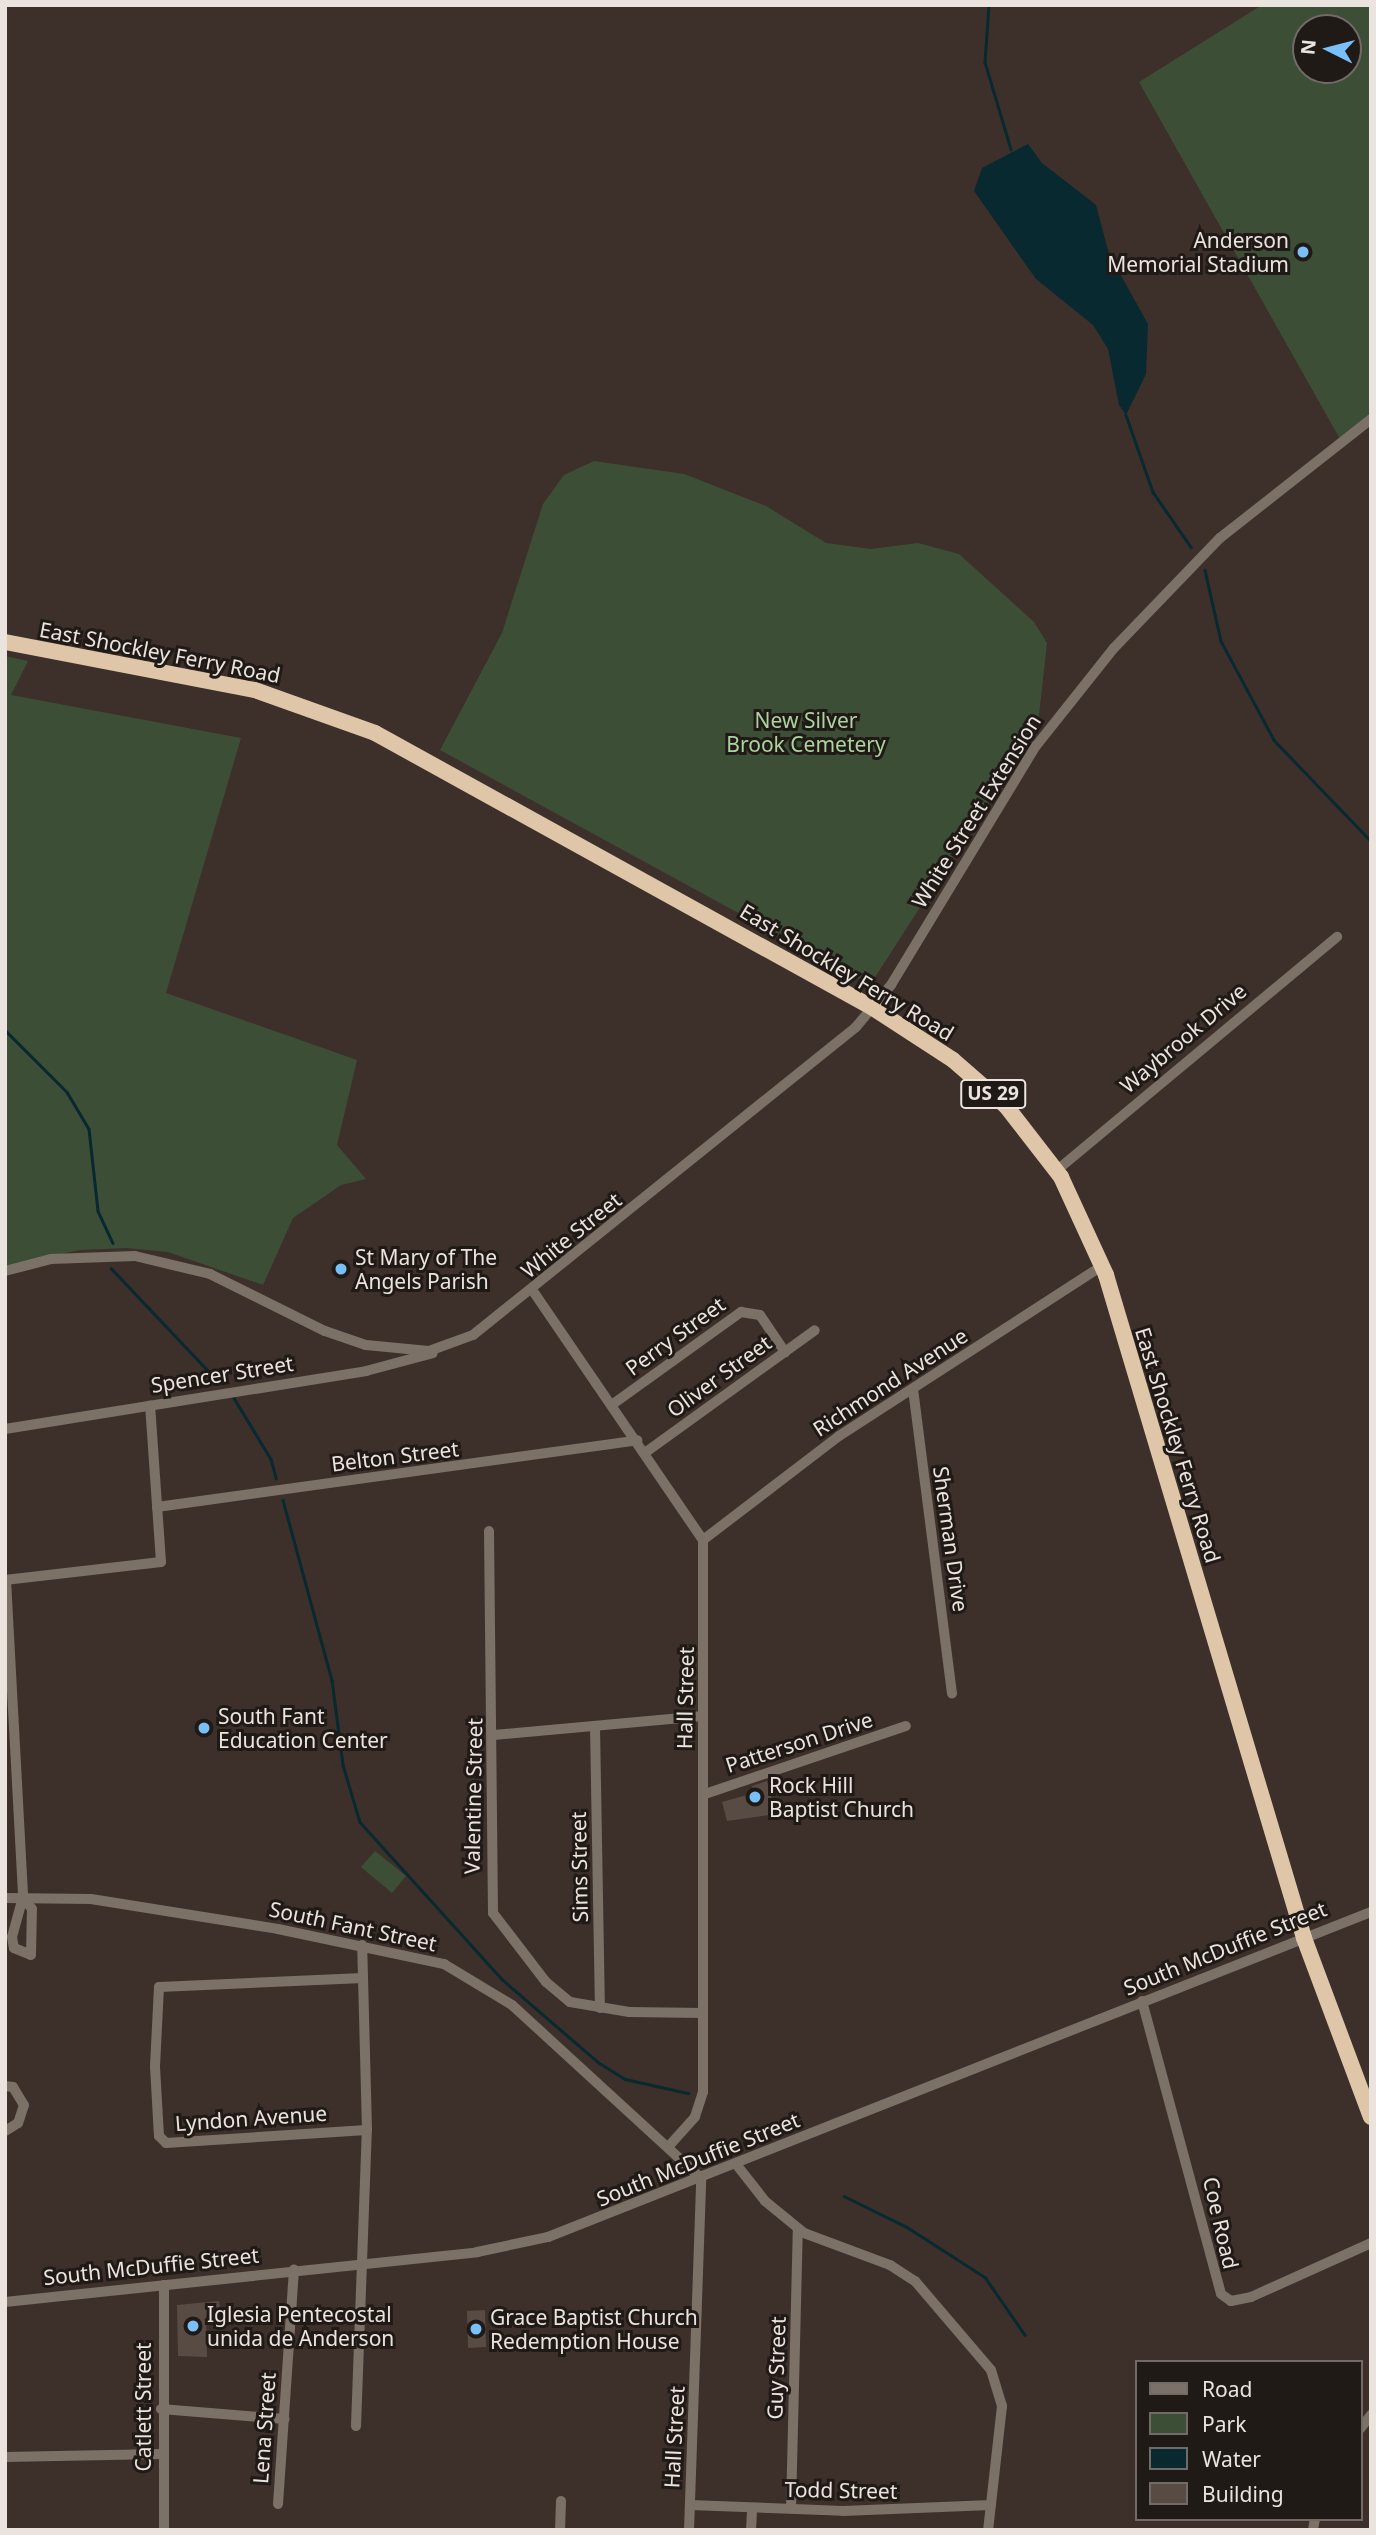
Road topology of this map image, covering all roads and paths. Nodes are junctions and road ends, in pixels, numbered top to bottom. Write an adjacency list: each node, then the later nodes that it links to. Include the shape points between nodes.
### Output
1 (1371, 419): 4 (street, White Street Extension, via 1220,538 1114,648 1022,768)
2 (5, 642): 4 (highway, East Shockley Ferry Road / US 29, via 255,690 350,723)
3 (1337, 937): 5 (street, Waybrook Drive)
4 (873, 1008): 5 (highway, East Shockley Ferry Road / US 29, via 983,1084 1018,1119); 8 (street, White Street, via 827,1053)
5 (1056, 1171): 6 (highway, East Shockley Ferry Road / US 29)
6 (1103, 1265): 12 (street, Richmond Avenue); 32 (highway, East Shockley Ferry Road / US 29)
7 (5, 1271): 10 (street, White Street, via 96,1255 167,1261 241,1287 343,1338 400,1352)
8 (533, 1291): 10 (street, White Street, via 473,1335); 13 (street)
9 (815, 1330): 11 (street, Oliver Street)
10 (441, 1349): 14 (street, Spencer Street, via 366,1371)
11 (785, 1352): 13 (street, Perry Street, via 760,1315 741,1311); 17 (street, Oliver Street)
12 (913, 1389): 20 (street, Richmond Avenue, via 839,1436); 22 (street, Sherman Drive)
13 (612, 1404): 16 (street)
14 (150, 1405): 15 (street, Spencer Street); 18 (street)
15 (5, 1429)
16 (637, 1440): 17 (street); 18 (street, Belton Street)
17 (646, 1452): 20 (street)
18 (157, 1507): 21 (street, via 161,1562)
19 (489, 1531): 26 (street, Valentine Street)
20 (703, 1540): 23 (street, Hall Street)
21 (5, 1580): 27 (street)
22 (952, 1694)
23 (702, 1716): 25 (street); 28 (street, Hall Street)
24 (906, 1726): 28 (street, Patterson Drive)
25 (595, 1727): 26 (street); 36 (street, Sims Street)
26 (494, 1735): 36 (street, Valentine Street, via 493,1913 560,1996)
27 (10, 1741): 29 (street)
28 (705, 1794): 37 (street, Hall Street)
29 (23, 1897): 29 (street, via 12,1937 14,1948 31,1955 32,1909); 30 (street, South Fant Street); 33 (street, South Fant Street, via 91,1899)
30 (5, 1898)
31 (1371, 1912): 32 (street, South McDuffie Street)
32 (1304, 1938): 35 (street, South McDuffie Street); 39 (highway, East Shockley Ferry Road / US 29)
33 (362, 1945): 34 (street); 42 (street, South Fant Street, via 431,1960 491,1989)
34 (363, 1978): 40 (street); 40 (street, Lyndon Avenue, via 159,1987 155,2067 159,2136 166,2143)
35 (1142, 2001): 43 (street, South McDuffie Street); 46 (street, Coe Road, via 1221,2294 1231,2301 1251,2297)
36 (600, 2008): 37 (street, Valentine Street)
37 (703, 2013): 42 (street, Hall Street, via 700,2105)
38 (5, 2086): 41 (street, via 13,2087 24,2105 18,2123)
39 (1370, 2113)
40 (367, 2130): 47 (street)
41 (5, 2131)
42 (668, 2147): 44 (street, South Fant Street)
43 (736, 2164): 44 (street, South McDuffie Street); 45 (street, via 765,2202)
44 (701, 2178): 47 (street, South McDuffie Street, via 531,2242); 58 (street, Hall Street)
45 (798, 2229): 59 (street, via 890,2265 915,2281 991,2370 1002,2406); 60 (street, Guy Street)
46 (1371, 2243)
47 (366, 2263): 48 (street, South McDuffie Street); 53 (street)
48 (294, 2270): 49 (street, South McDuffie Street); 52 (street, Lena Street)
49 (164, 2284): 50 (street, South McDuffie Street); 51 (street, Catlett Street)
50 (5, 2302)
51 (161, 2409): 52 (street); 54 (street, Catlett Street)
52 (285, 2419): 57 (street, Lena Street)
53 (356, 2426)
54 (162, 2454): 55 (street); 62 (street, Catlett Street)
55 (5, 2457)
56 (561, 2501): 63 (street)
57 (278, 2504)
58 (690, 2505): 61 (street, Todd Street); 64 (street, Hall Street)
59 (991, 2505): 60 (street, Todd Street); 66 (street)
60 (791, 2508): 61 (street, Todd Street)
61 (752, 2510): 65 (street)
62 (164, 2530)
63 (560, 2530)
64 (689, 2530)
65 (751, 2530)
66 (988, 2530)

